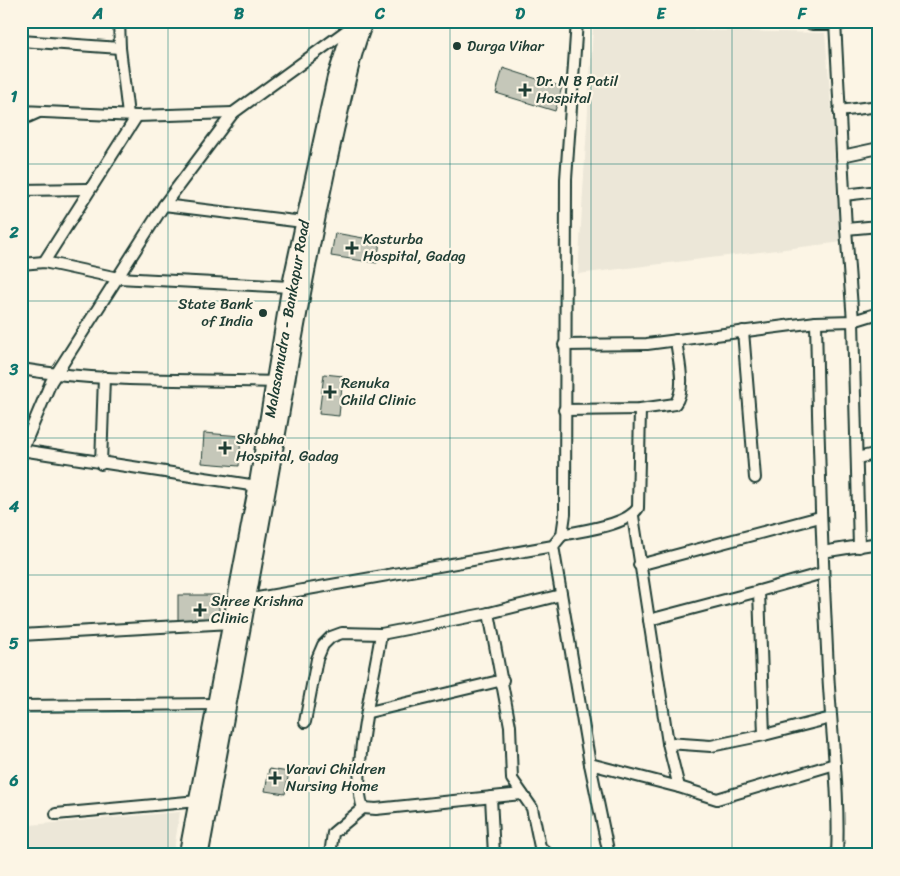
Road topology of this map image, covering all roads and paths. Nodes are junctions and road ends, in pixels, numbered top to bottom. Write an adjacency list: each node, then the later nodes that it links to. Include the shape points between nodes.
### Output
1 (120, 21): 9 (street)
2 (365, 21): 60 (main road, via 357,42 327,170 296,321)
3 (577, 21): 36 (street, via 566,178)
4 (812, 21): 6 (main road)
5 (842, 21): 6 (main road)
6 (835, 22): 11 (street)
7 (352, 25): 14 (street); 24 (main road, Malasamudra - Bankapur Road, via 335,80)
8 (21, 41): 9 (street)
9 (120, 48): 15 (street)
10 (879, 106): 11 (street)
11 (839, 110): 18 (street)
12 (21, 111): 13 (street)
13 (41, 111): 15 (street); 16 (street)
14 (233, 113): 15 (street); 23 (street)
15 (132, 116): 19 (street)
16 (21, 120)
17 (879, 148): 18 (street)
18 (842, 156): 22 (street)
19 (88, 189): 20 (street); 27 (street)
20 (21, 190)
21 (879, 191): 22 (street)
22 (844, 195): 26 (street)
23 (164, 205): 24 (street); 29 (street)
24 (303, 222): 30 (main road, Malasamudra - Bankapur Road)
25 (879, 226): 26 (street)
26 (846, 229): 32 (street)
27 (44, 262): 28 (street); 29 (street)
28 (21, 264)
29 (118, 278): 30 (street); 38 (street)
30 (290, 288): 40 (main road, Malasamudra - Bankapur Road)
31 (879, 313): 32 (street)
32 (853, 321): 33 (street); 45 (street)
33 (816, 322): 34 (street); 50 (street)
34 (743, 331): 35 (street); 47 (street)
35 (676, 340): 36 (street, via 647,344); 41 (street, via 680,397 675,404)
36 (564, 345): 42 (street)
37 (21, 369): 38 (street)
38 (56, 375): 39 (street); 43 (street)
39 (104, 377): 40 (street); 46 (street)
40 (275, 382): 48 (main road, Malasamudra - Bankapur Road)
41 (640, 409): 42 (street); 49 (street, via 640,499)
42 (564, 410): 51 (street, via 565,514)
43 (22, 451): 46 (street)
44 (879, 454): 45 (street)
45 (857, 458): 54 (street)
46 (101, 464): 48 (street)
47 (755, 478)
48 (257, 486): 63 (main road, Malasamudra - Bankapur Road)
49 (633, 516): 51 (street); 56 (street)
50 (820, 517): 55 (street); 56 (street)
51 (562, 535): 53 (street)
52 (879, 543): 54 (street)
53 (553, 546): 59 (street); 60 (street)
54 (859, 548): 55 (street)
55 (822, 552): 57 (street)
56 (639, 565): 62 (street)
57 (823, 573): 58 (street); 70 (street)
58 (759, 591): 62 (street); 72 (street)
59 (561, 595): 61 (street); 74 (street)
60 (246, 600): 84 (main road)
61 (489, 613): 64 (street); 66 (street)
62 (649, 620): 73 (street)
63 (231, 623): 65 (street); 67 (main road, Malasamudra - Bankapur Road)
64 (382, 634): 69 (street); 71 (street, via 342,633 323,645 317,659)
65 (21, 635)
66 (503, 680): 69 (street); 77 (street, via 510,726 512,779)
67 (216, 704): 68 (street); 79 (main road, Malasamudra - Bankapur Road)
68 (21, 706)
69 (369, 712): 80 (street, via 359,767)
70 (830, 718): 72 (street); 75 (street)
71 (305, 722)
72 (764, 735): 73 (street, via 711,746)
73 (668, 743): 76 (street)
74 (590, 764): 76 (street); 88 (street)
75 (835, 764): 76 (street, via 716,799); 82 (street)
76 (679, 787)
77 (522, 794): 78 (street); 87 (street, via 532,808 540,847)
78 (491, 797): 80 (street); 86 (street)
79 (198, 801): 81 (street); 83 (main road, Malasamudra - Bankapur Road)
80 (363, 808): 85 (street, via 333,832)
81 (56, 814)
82 (834, 854)
83 (188, 855)
84 (200, 855)
85 (330, 855)
86 (494, 855)
87 (549, 855)
88 (609, 855)

